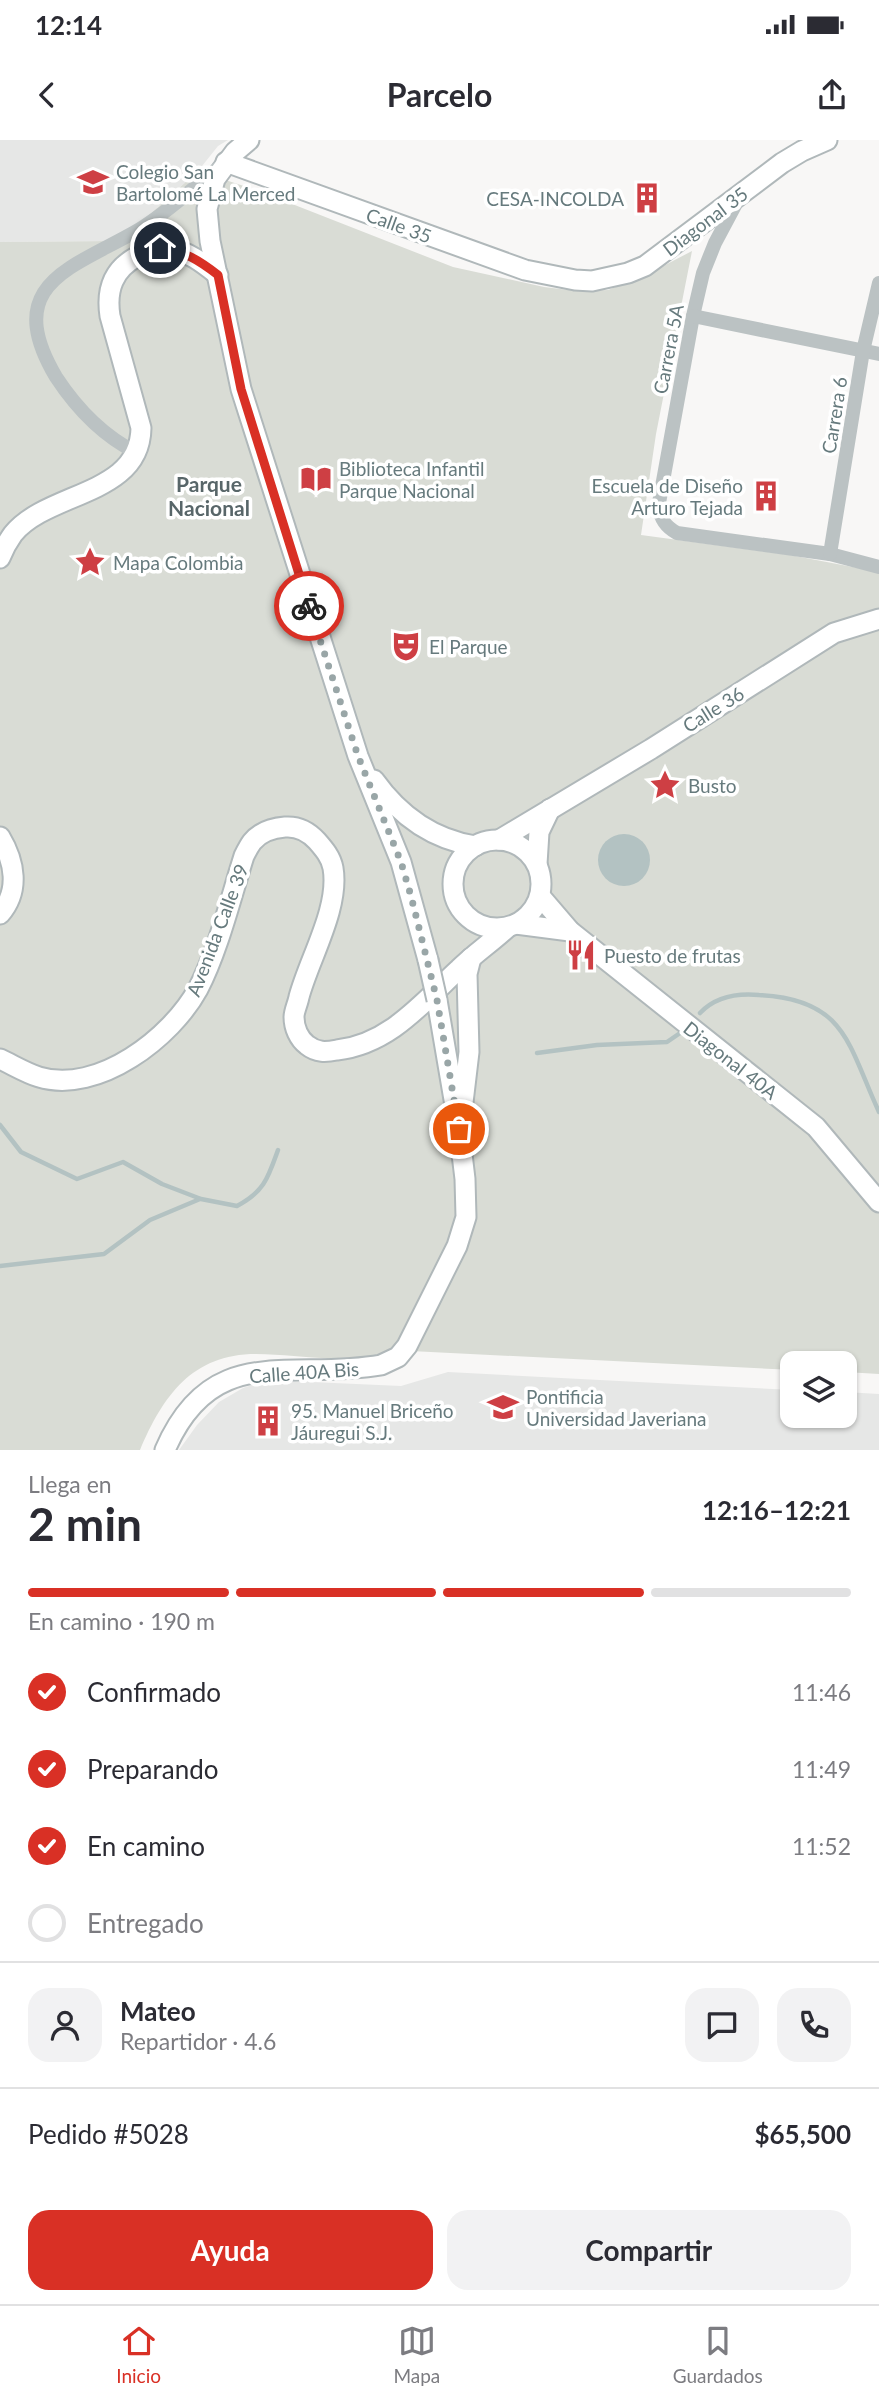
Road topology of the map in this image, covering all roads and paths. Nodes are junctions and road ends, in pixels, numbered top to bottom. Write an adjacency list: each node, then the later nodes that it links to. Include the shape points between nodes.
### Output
1 (249, 140): 3 (street)
2 (827, 140): 4 (street, Diagonal 35, via 782,163)
3 (226, 162): 5 (street, via 215,178 207,209); 6 (street, Calle 35, via 501,263); 11 (street, via 156,218 64,270 39,296 36,323 41,352 90,421)
4 (741, 194): 6 (street, Diagonal 35, via 645,266 612,278); 8 (street, Carrera 5A, via 703,273)
5 (218, 275): 11 (street, via 189,255 160,248 130,260 112,281 107,301 141,428); 16 (street, via 247,409)
6 (575, 280)
7 (879, 283): 9 (street, Carrera 6)
8 (693, 316): 9 (street); 12 (street, Carrera 5A, via 659,503 662,519 677,533)
9 (863, 351): 10 (street); 12 (street, Carrera 6)
10 (879, 354)
11 (136, 453): 13 (street, via 118,475 27,521 13,534)
12 (830, 554): 14 (street)
13 (0, 558)
14 (879, 567)
15 (879, 619): 17 (street, Calle 36, via 834,633)
16 (358, 756): 20 (street, via 381,790 418,826); 28 (street, bridge, via 401,862 428,960)
17 (550, 809): 19 (street, Calle 36); 21 (street, via 539,832)
18 (0, 837): 23 (street, via 9,853 14,880)
19 (499, 840): 20 (street); 21 (street, via 525,849)
20 (475, 846): 24 (street, via 455,870 455,901 476,924 497,929)
21 (537, 864): 22 (street)
22 (540, 896): 24 (street, via 531,913); 25 (street, Diagonal 40A)
23 (0, 914)
24 (512, 926): 25 (street); 26 (street, Avenida Calle 39)
25 (570, 931): 29 (street, Diagonal 40A, via 816,1127)
26 (471, 958): 27 (street, Avenida Calle 39, via 391,1031 342,1050 318,1052 306,1044 297,1033 294,1017 329,908 333,868 311,834 279,827 266,830 244,856 200,986 168,1028 123,1063 80,1078 40,1077); 28 (street, via 467,974 470,1052)
27 (0, 1059)
28 (459, 1129): 30 (street, Calle 40A Bis, via 467,1202 464,1230 407,1346 390,1362 372,1367 254,1373 227,1379 192,1406)
29 (879, 1202)
30 (165, 1450)

